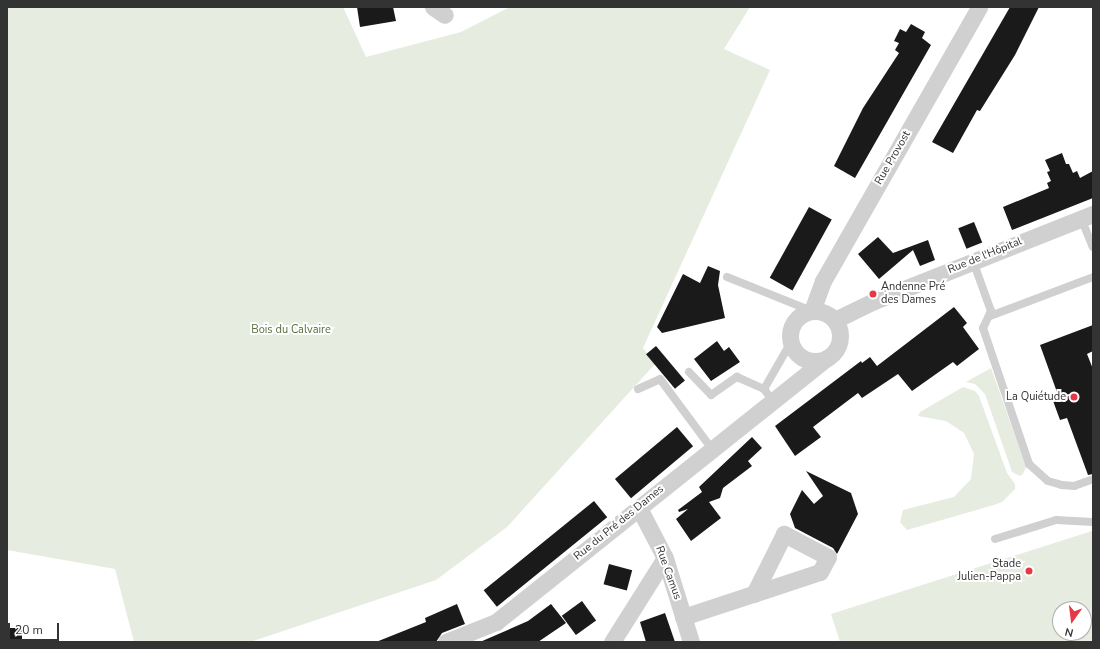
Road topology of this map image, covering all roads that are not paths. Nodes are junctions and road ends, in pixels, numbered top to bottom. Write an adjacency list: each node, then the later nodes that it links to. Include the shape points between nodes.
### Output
1 (979, 7): 7 (street, Rue Provost, via 823,281)
2 (1087, 216): 3 (lane); 4 (street, Rue de l'Hôpital)
3 (1093, 247)
4 (973, 261): 8 (lane, via 991,311); 9 (street, Rue de l'Hôpital)
5 (727, 277): 7 (lane)
6 (1093, 277): 8 (lane)
7 (812, 311): 9 (street, via 829,314); 10 (street, via 798,318 793,325)
8 (990, 316): 16 (lane, via 983,328 1030,464 1048,481 1062,485 1074,486)
9 (835, 320): 11 (street, via 841,337 834,353)
10 (793, 346): 11 (street, via 809,360); 14 (street, Rue du Pré des Dames, via 794,370)
11 (827, 358): 14 (street, Rue du Pré des Dames)
12 (689, 372): 14 (lane, via 711,395 737,376)
13 (638, 389): 15 (lane, via 660,378)
14 (773, 393): 15 (street, Rue du Pré des Dames)
15 (712, 449): 17 (street, Rue du Pré des Dames)
16 (1093, 479)
17 (639, 508): 20 (street, Rue Camus); 23 (street, Rue du Pré des Dames, via 496,622)
18 (1093, 522): 19 (lane, via 1056,520)
19 (995, 539)
20 (665, 558): 22 (street, Rue Camus); 24 (street)
21 (754, 594): 22 (street)
22 (683, 617): 25 (street, Rue Camus)
23 (446, 642)
24 (612, 642)
25 (691, 642)

